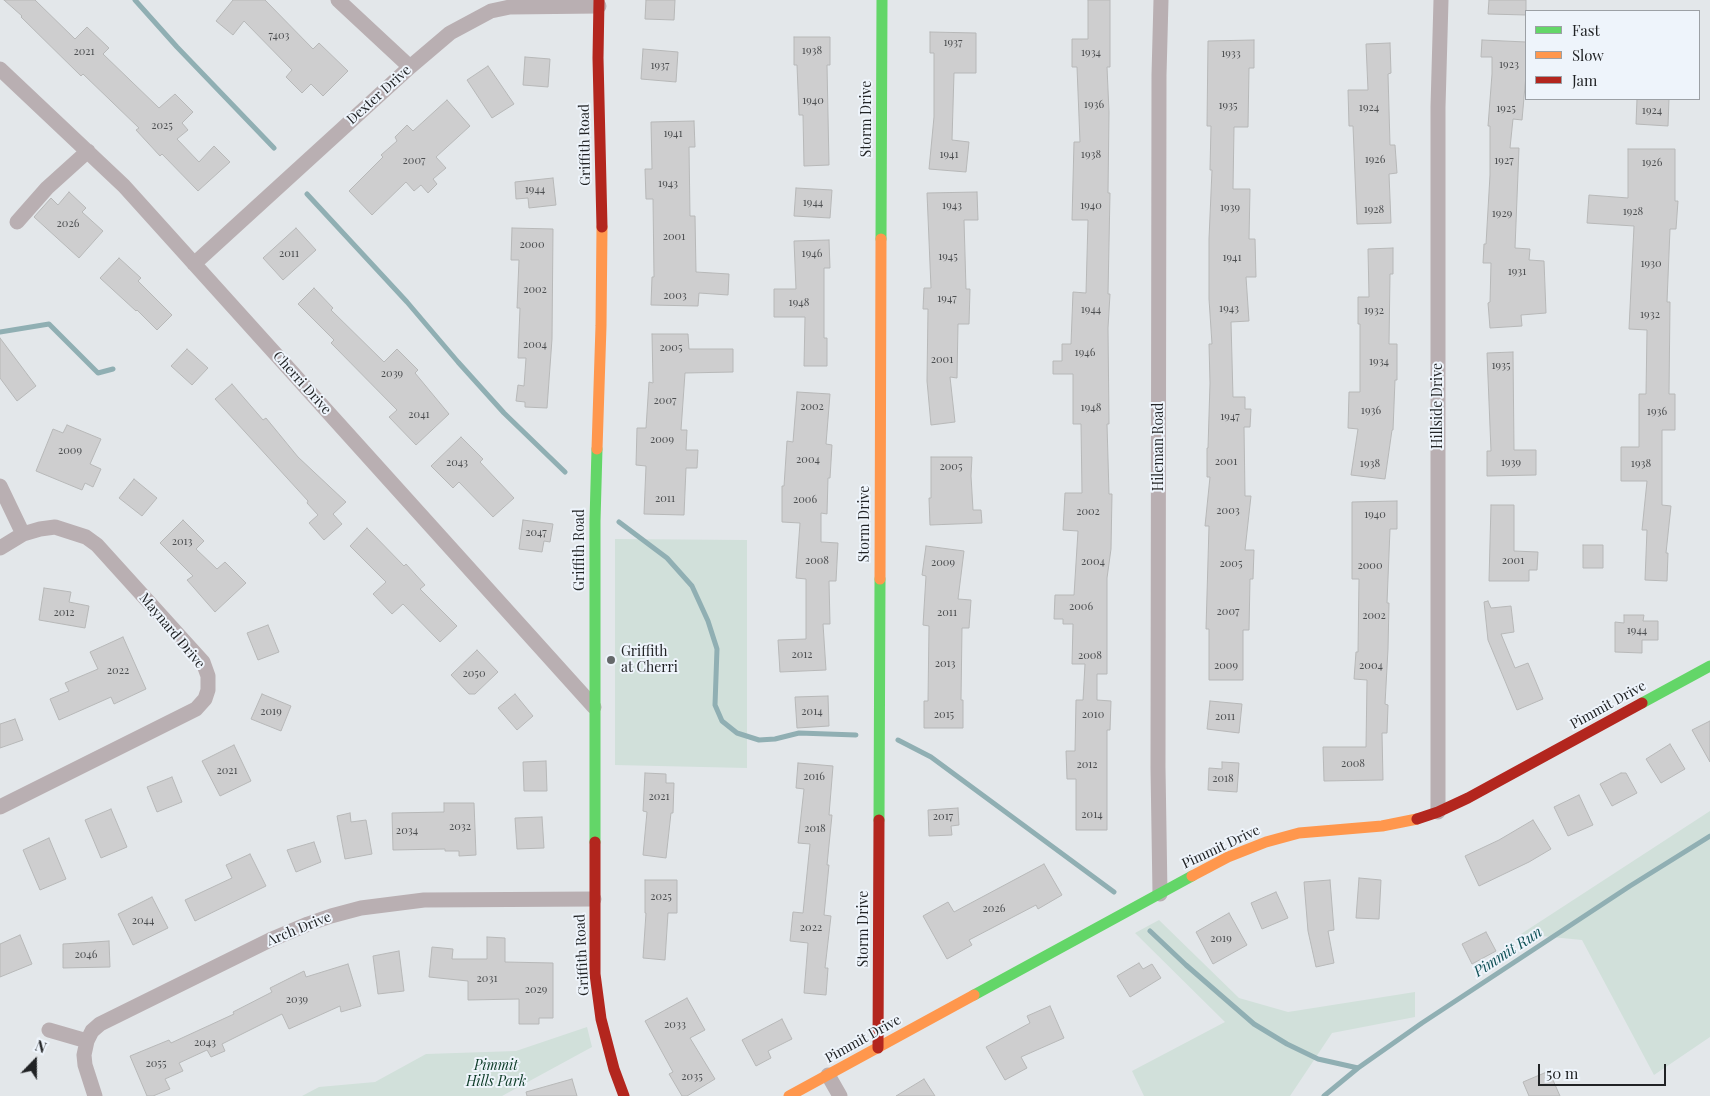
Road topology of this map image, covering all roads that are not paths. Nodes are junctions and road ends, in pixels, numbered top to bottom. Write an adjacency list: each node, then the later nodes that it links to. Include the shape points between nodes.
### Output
1 (338, 0): 6 (street)
2 (882, 0): 22 (street, Storm Drive)
3 (1161, 0): 18 (street, Hileman Road)
4 (1441, 0): 17 (street, Hillside Drive, via 1438,107)
5 (599, 3): 6 (street, Dexter Drive, via 510,7 490,11 450,33); 15 (street, Griffith Road, via 602,238)
6 (410, 67): 10 (street, Dexter Drive)
7 (0, 69): 8 (street, Cherri Drive)
8 (88, 151): 9 (street); 10 (street, Cherri Drive)
9 (17, 222)
10 (194, 264): 15 (street, Cherri Drive)
11 (0, 486): 12 (street)
12 (23, 534): 13 (street, Maynard Drive); 16 (street, Maynard Drive, via 55,527 86,536 97,545 202,662 208,676 208,690 196,709)
13 (0, 548)
14 (1710, 666): 17 (street, Pimmit Drive)
15 (594, 707): 19 (street, Griffith Road)
16 (0, 807)
17 (1438, 812): 18 (street, Pimmit Drive, via 1392,825 1334,828 1266,842 1228,857)
18 (1160, 894): 22 (street, Pimmit Drive)
19 (594, 899): 21 (street, Arch Drive, via 424,900 390,903 331,916 270,940 100,1024); 25 (street, Griffith Road, via 597,993 608,1048)
20 (49, 1030): 21 (street)
21 (87, 1041): 24 (street, via 85,1065)
22 (878, 1048): 23 (street, Pimmit Drive)
23 (828, 1075): 26 (street, Pimmit Drive); 27 (street)
24 (95, 1096)
25 (624, 1096)
26 (789, 1096)
27 (840, 1096)

